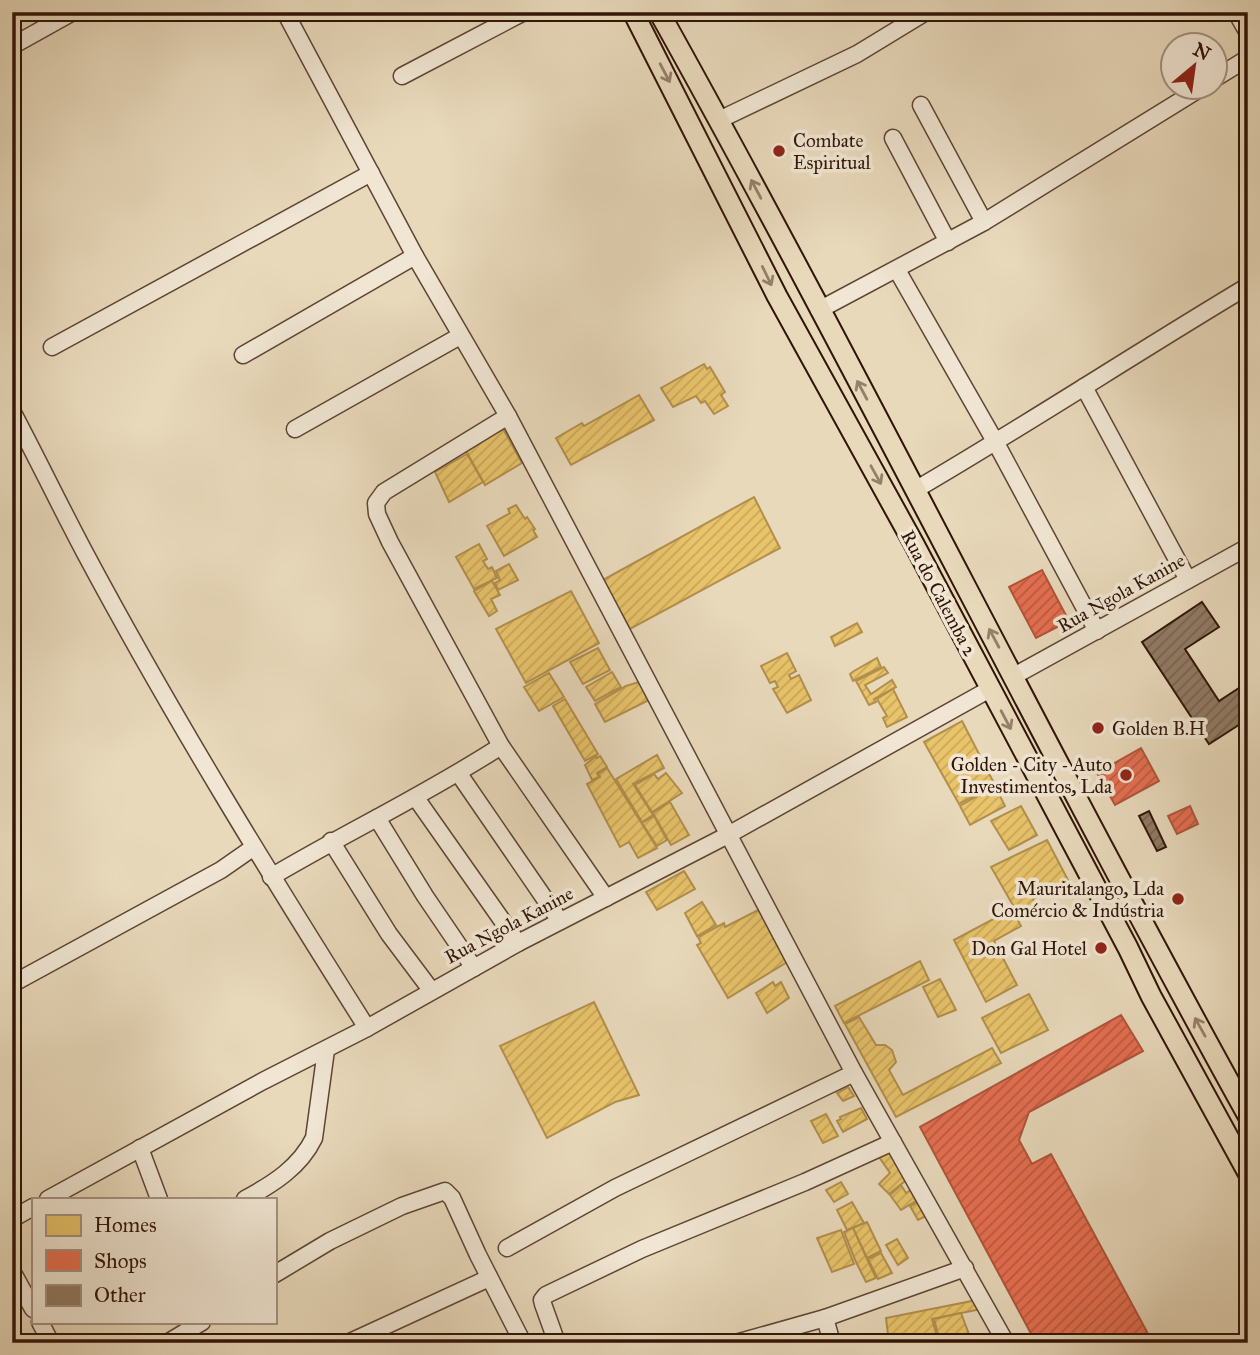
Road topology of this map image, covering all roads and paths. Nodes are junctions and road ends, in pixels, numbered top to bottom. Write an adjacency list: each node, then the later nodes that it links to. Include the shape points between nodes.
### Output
1 (72, 12): 9 (street)
2 (285, 12): 17 (street)
3 (523, 12): 12 (street)
4 (633, 12): 37 (main road, Rua do Calemba 2, one-way to 37, via 777,296)
5 (659, 12): 15 (main road, Rua do Calemba 2)
6 (926, 12): 15 (street, via 857,54)
7 (1236, 12): 8 (street)
8 (1248, 33)
9 (12, 46)
10 (1248, 58): 11 (street)
11 (1228, 70)
12 (402, 76)
13 (1178, 102): 18 (street)
14 (920, 105): 18 (street)
15 (719, 120): 23 (main road, Rua do Calemba 2, one-way to 15)
16 (893, 138): 19 (street)
17 (371, 173): 20 (street); 25 (street)
18 (984, 222): 19 (street)
19 (948, 242): 21 (street)
20 (415, 256): 24 (street); 26 (street)
21 (897, 270): 23 (street); 31 (street)
22 (1248, 286): 27 (street)
23 (819, 310): 32 (main road, Rua do Calemba 2, one-way to 23)
24 (460, 335): 29 (street); 30 (street)
25 (52, 347)
26 (243, 355)
27 (1084, 387): 31 (street); 34 (street)
28 (12, 411): 44 (street, via 85,553)
29 (508, 416): 38 (street, via 384,492 376,503 390,542); 42 (street)
30 (295, 429)
31 (996, 443): 32 (street); 35 (street)
32 (915, 490): 36 (main road, Rua do Calemba 2, one-way to 32)
33 (1248, 547): 34 (street, Rua Ngola Kanine)
34 (1188, 580): 35 (street, Rua Ngola Kanine)
35 (1097, 631): 36 (street, Rua Ngola Kanine)
36 (1014, 676): 55 (main road, Rua do Calemba 2, one-way to 36)
37 (990, 689): 42 (street, Rua Ngola Kanine); 58 (main road, Rua do Calemba 2, one-way to 58, via 1150,996)
38 (501, 746): 39 (street); 46 (street)
39 (459, 774): 40 (street); 47 (street)
40 (416, 798): 41 (street); 48 (street)
41 (377, 818): 43 (street); 49 (street)
42 (728, 835): 46 (street, Rua Ngola Kanine); 54 (street)
43 (331, 841): 45 (street); 51 (street, via 389,934)
44 (254, 847): 45 (street); 50 (street, via 221,870)
45 (271, 877): 52 (street)
46 (606, 898): 47 (street, Rua Ngola Kanine)
47 (560, 922): 48 (street, Rua Ngola Kanine)
48 (518, 943): 49 (street, Rua Ngola Kanine)
49 (474, 968): 51 (street, Rua Ngola Kanine)
50 (12, 984)
51 (431, 990): 52 (street, Rua Ngola Kanine)
52 (367, 1028): 53 (street, Rua Ngola Kanine)
53 (326, 1050): 57 (street, Rua Ngola Kanine); 61 (street, via 314,1138 308,1150 285,1173)
54 (854, 1073): 56 (street); 64 (street, via 615,1188)
55 (1248, 1116)
56 (893, 1142): 65 (street); 77 (street, via 546,1295 543,1304)
57 (140, 1148): 59 (street, Rua Ngola Kanine); 60 (street)
58 (1248, 1172)
59 (50, 1198)
60 (159, 1198)
61 (247, 1198)
62 (32, 1208): 63 (street)
63 (12, 1219)
64 (507, 1248)
65 (965, 1268): 70 (street); 80 (street)
66 (12, 1271): 69 (street)
67 (276, 1273): 68 (street, via 330,1241 444,1191 452,1198)
68 (489, 1278): 73 (street); 76 (street)
69 (32, 1307)
70 (825, 1318): 78 (street); 79 (street)
71 (41, 1324): 74 (street)
72 (199, 1324): 75 (street)
73 (521, 1342)
74 (51, 1343)
75 (167, 1343)
76 (348, 1343)
77 (557, 1343)
78 (736, 1343)
79 (832, 1343)
80 (1006, 1343)

